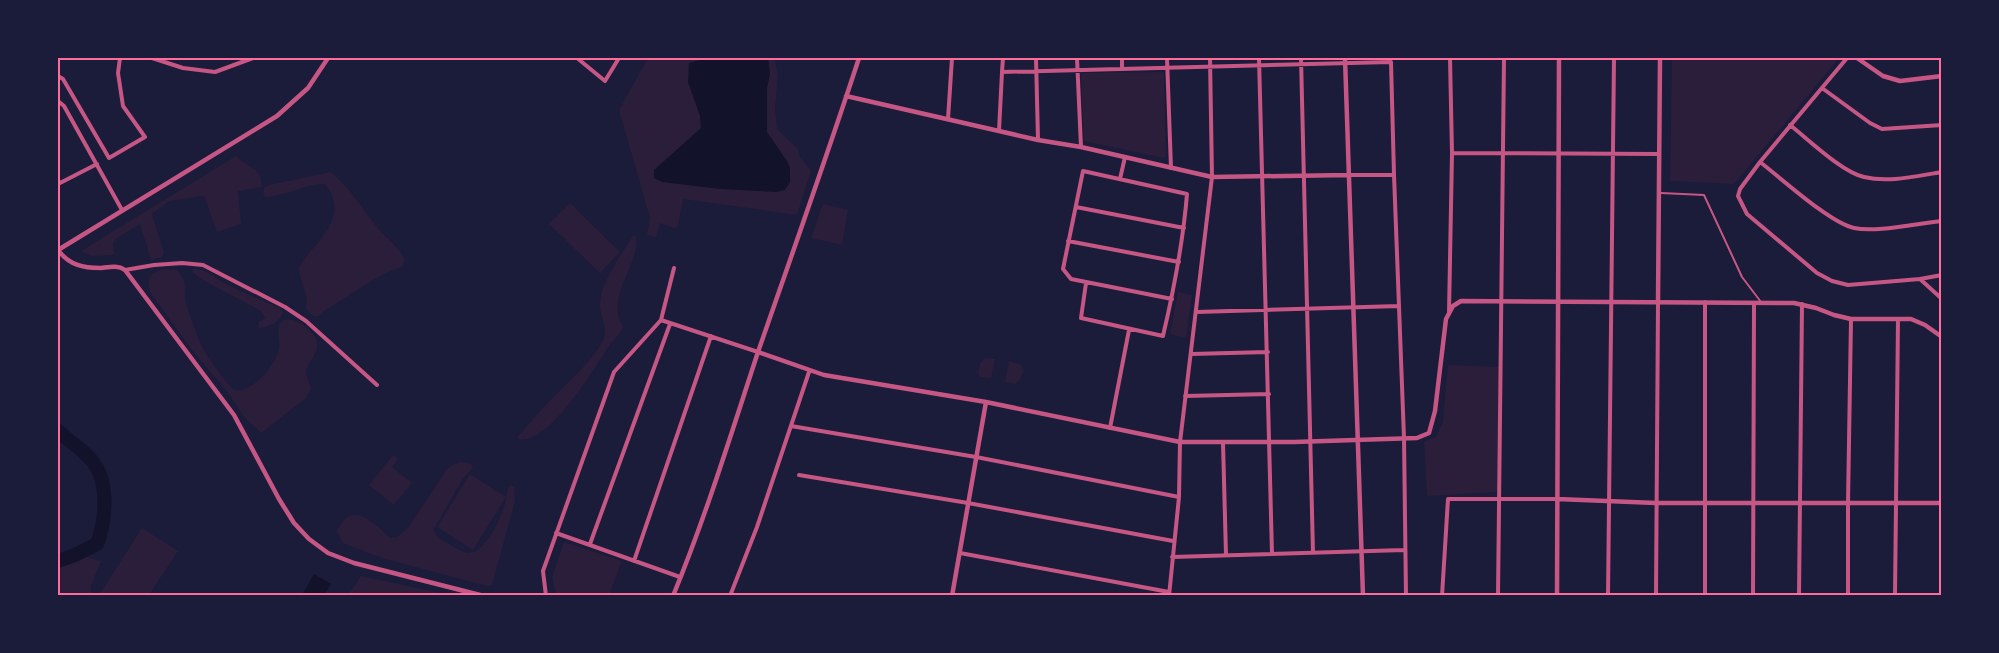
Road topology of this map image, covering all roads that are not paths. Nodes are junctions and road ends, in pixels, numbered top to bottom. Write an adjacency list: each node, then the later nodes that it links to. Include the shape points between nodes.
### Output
1 (120, 58): 36 (street, via 118,73 123,106 145,137 109,158)
2 (152, 58): 3 (street, via 183,68 216,72)
3 (253, 58)
4 (328, 58): 66 (street, via 308,88 277,116)
5 (577, 58): 27 (street)
6 (588, 58): 27 (street)
7 (619, 58): 27 (street, via 604,81)
8 (859, 58): 39 (street)
9 (952, 58): 41 (street)
10 (1003, 58): 35 (street)
11 (1036, 58): 34 (street)
12 (1077, 58): 33 (street)
13 (1122, 58): 32 (street)
14 (1167, 58): 31 (street)
15 (1210, 58): 30 (street)
16 (1259, 58): 29 (street)
17 (1301, 58): 28 (street)
18 (1450, 58): 47 (street)
19 (1504, 58): 48 (street)
20 (1559, 58): 49 (street)
21 (1614, 58): 50 (street)
22 (1660, 58): 51 (street)
23 (1847, 58): 38 (street)
24 (1857, 58): 37 (street, via 1883,76 1900,81)
25 (1344, 60): 26 (street); 28 (street); 57 (street)
26 (1391, 60): 58 (street)
27 (584, 64)
28 (1301, 64): 29 (street); 60 (street)
29 (1260, 66): 30 (street); 59 (street)
30 (1210, 67): 31 (street); 61 (street)
31 (1167, 68): 32 (street); 55 (street)
32 (1122, 69): 33 (street)
33 (1078, 70): 34 (street); 46 (street)
34 (1036, 71): 35 (street); 45 (street)
35 (1002, 72): 44 (street)
36 (58, 76)
37 (1942, 76)
38 (1822, 88): 42 (street); 43 (street, via 1882,129)
39 (846, 96): 41 (street); 100 (street)
40 (58, 101): 54 (street)
41 (948, 119): 44 (street)
42 (1790, 125): 53 (street); 56 (street, via 1842,166 1863,177 1893,178)
43 (1942, 125)
44 (999, 131): 45 (street)
45 (1038, 140): 46 (street)
46 (1081, 147): 52 (street)
47 (1452, 153): 48 (street); 92 (street)
48 (1503, 154): 49 (street); 81 (street)
49 (1558, 154): 50 (street); 79 (street)
50 (1613, 154): 51 (street); 80 (street)
51 (1658, 154): 64 (street)
52 (1125, 157): 55 (street); 62 (street)
53 (1760, 162): 67 (street, via 1836,221 1854,228); 75 (street, via 1738,196 1747,214 1817,273 1848,285)
54 (97, 164): 63 (street, via 67,180); 66 (street)
55 (1171, 168): 61 (street)
56 (1942, 172)
57 (1348, 175): 58 (street); 60 (street); 88 (street)
58 (1394, 175): 87 (street)
59 (1263, 176): 60 (street); 61 (street); 90 (street)
60 (1304, 176): 89 (street)
61 (1212, 177): 91 (street)
62 (1120, 178): 65 (street, via 1083,171); 68 (street, via 1187,194)
63 (58, 180)
64 (1658, 193): 82 (street); 85 (lane, via 1704,195 1742,277)
65 (1076, 207): 68 (street); 69 (street)
66 (122, 210): 70 (street)
67 (1942, 221)
68 (1184, 228): 71 (street)
69 (1068, 241): 71 (street); 76 (street, via 1063,269 1071,279)
70 (58, 250): 73 (street, via 79,266 121,267)
71 (1179, 262): 77 (street)
72 (674, 268): 95 (street)
73 (125, 270): 104 (street, via 182,263 203,265 285,307); 143 (street, via 234,415 279,499 309,539 328,553 354,563)
74 (1942, 275): 75 (street)
75 (1920, 279): 78 (street)
76 (1086, 283): 77 (street); 97 (street, via 1081,318)
77 (1172, 299): 97 (street, via 1163,336)
78 (1942, 299)
79 (1559, 301): 80 (street); 81 (street); 120 (street)
80 (1610, 301): 82 (street); 121 (street)
81 (1502, 302): 92 (street, via 1461,301); 119 (street)
82 (1658, 302): 83 (street); 123 (street)
83 (1705, 302): 84 (street); 124 (street)
84 (1754, 303): 85 (street); 127 (street)
85 (1761, 303): 86 (street)
86 (1802, 304): 93 (street); 128 (street)
87 (1399, 306): 88 (street); 110 (street)
88 (1353, 307): 89 (street); 111 (street)
89 (1307, 308): 90 (street); 112 (street)
90 (1267, 310): 91 (street); 101 (street)
91 (1196, 312): 102 (street)
92 (1449, 313): 110 (street, via 1429,433 1418,438)
93 (1851, 318): 94 (street); 125 (street)
94 (1898, 319): 99 (street, via 1912,319); 126 (street)
95 (661, 320): 96 (street); 130 (street, via 614,372)
96 (670, 324): 98 (street); 132 (street)
97 (1129, 330): 109 (street)
98 (712, 336): 100 (street); 140 (street)
99 (1942, 337)
100 (758, 352): 103 (street); 141 (street, via 695,542)
101 (1268, 352): 102 (street); 105 (street)
102 (1191, 354): 106 (street)
103 (809, 372): 107 (street); 108 (street)
104 (377, 385)
105 (1269, 394): 106 (street); 114 (street)
106 (1185, 396): 113 (street)
107 (986, 402): 109 (street); 116 (street)
108 (791, 426): 116 (street); 146 (street)
109 (1110, 428): 113 (street)
110 (1404, 438): 111 (street); 133 (street)
111 (1358, 439): 112 (street); 134 (street)
112 (1311, 441): 114 (street); 136 (street)
113 (1180, 442): 115 (street); 118 (street)
114 (1270, 442): 115 (street); 137 (street)
115 (1223, 443): 138 (street)
116 (976, 457): 118 (street); 122 (street)
117 (799, 475): 122 (street)
118 (1179, 497): 131 (street)
119 (1500, 498): 120 (street); 150 (street, via 1448,498); 151 (street)
120 (1557, 498): 121 (street); 152 (street)
121 (1608, 502): 123 (street); 153 (street)
122 (968, 503): 131 (street); 135 (street)
123 (1656, 503): 124 (street); 154 (street)
124 (1704, 503): 127 (street); 155 (street)
125 (1848, 503): 126 (street); 128 (street); 158 (street)
126 (1896, 503): 129 (street); 159 (street)
127 (1753, 504): 128 (street); 156 (street)
128 (1800, 504): 157 (street)
129 (1942, 504)
130 (556, 533): 132 (street); 144 (street, via 543,571)
131 (1173, 541): 139 (street)
132 (590, 544): 140 (street)
133 (1404, 550): 134 (street); 149 (street)
134 (1361, 552): 136 (street); 148 (street)
135 (960, 553): 142 (street); 147 (street)
136 (1313, 553): 137 (street)
137 (1272, 554): 138 (street)
138 (1226, 555): 139 (street)
139 (1172, 556): 142 (street)
140 (634, 561): 141 (street)
141 (680, 577): 145 (street)
142 (1169, 594)
143 (484, 596)
144 (546, 596)
145 (673, 596)
146 (730, 596)
147 (952, 596)
148 (1363, 596)
149 (1406, 596)
150 (1442, 596)
151 (1498, 596)
152 (1557, 596)
153 (1608, 596)
154 (1656, 596)
155 (1704, 596)
156 (1753, 596)
157 (1799, 596)
158 (1848, 596)
159 (1895, 596)

